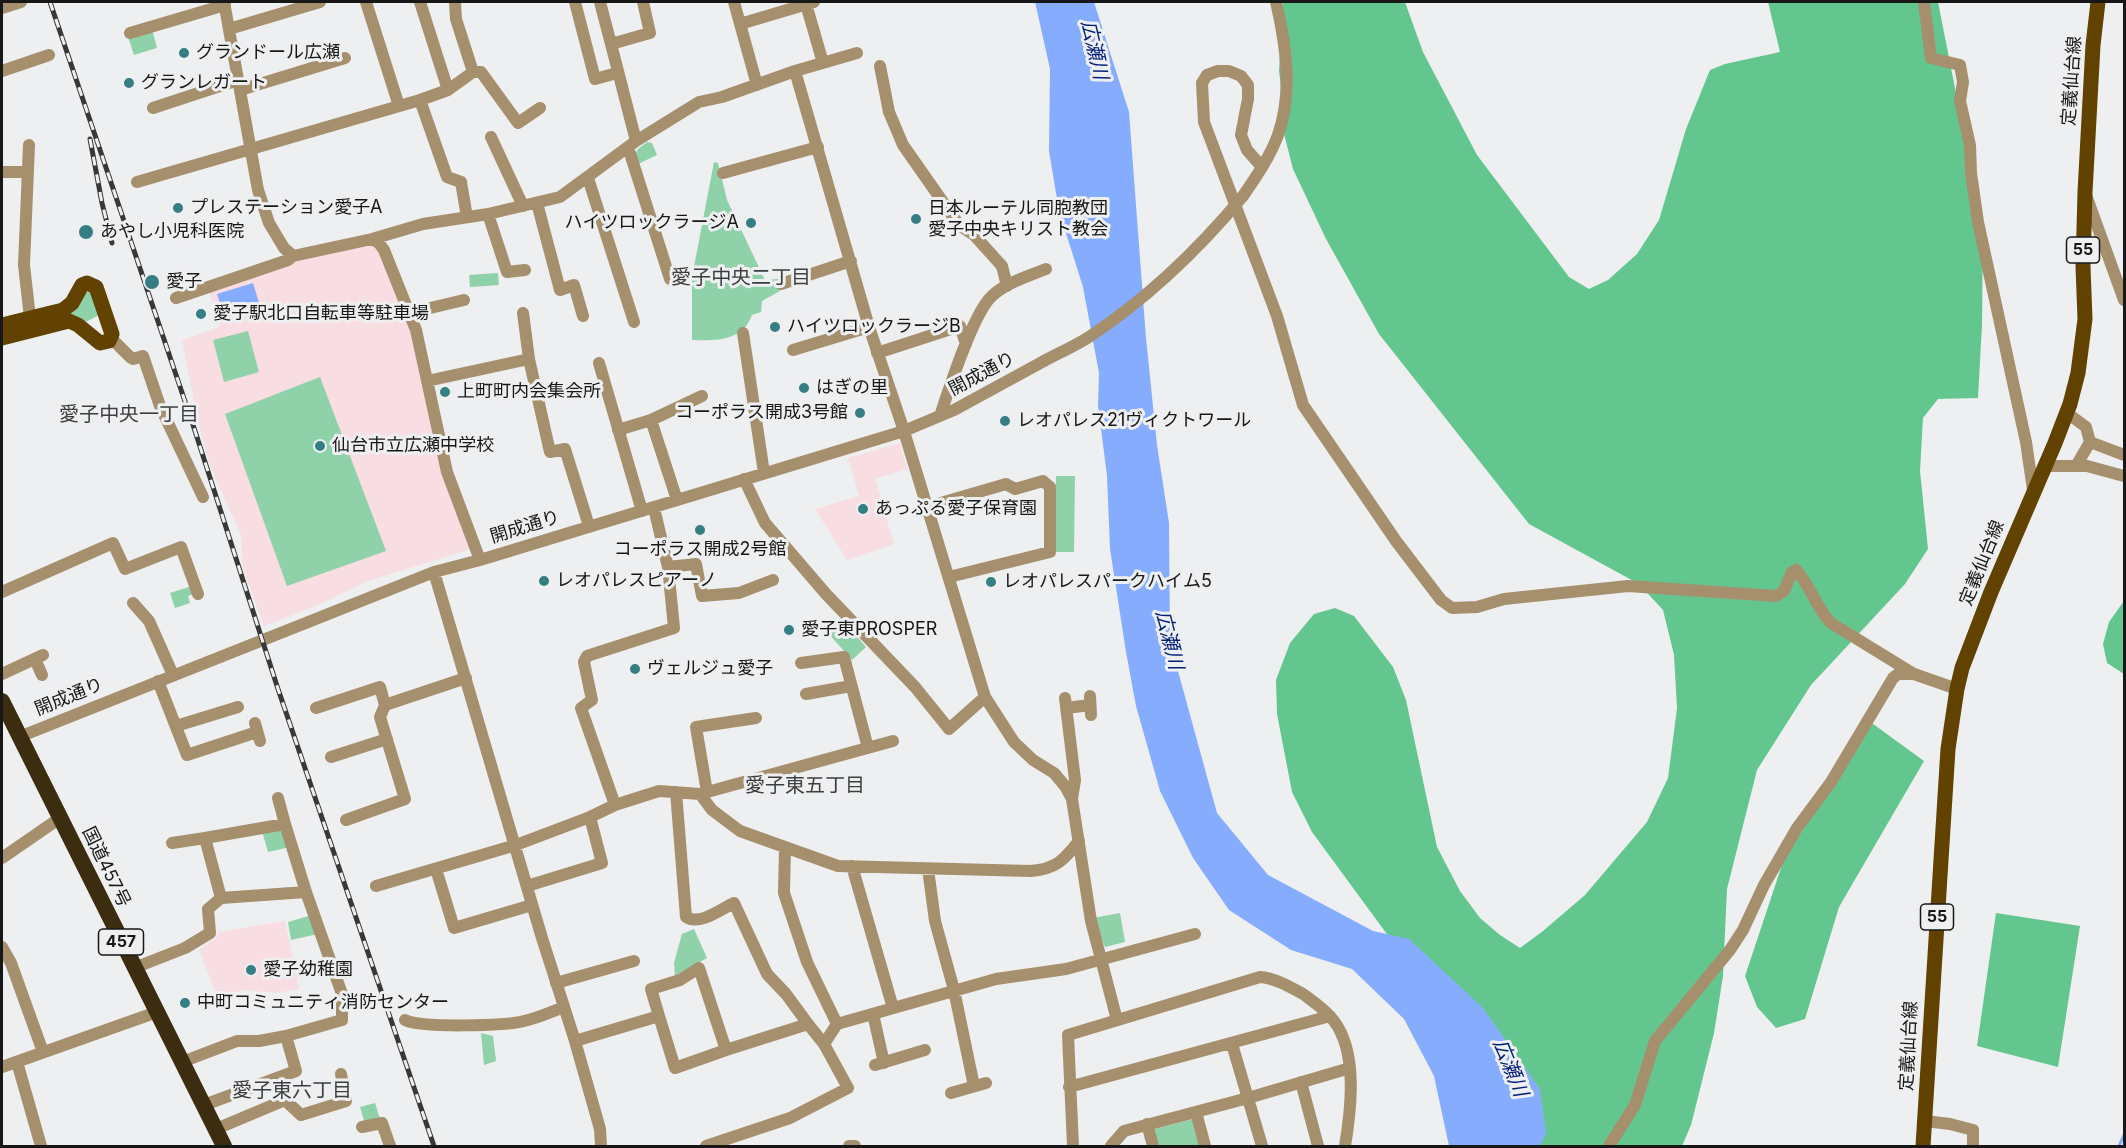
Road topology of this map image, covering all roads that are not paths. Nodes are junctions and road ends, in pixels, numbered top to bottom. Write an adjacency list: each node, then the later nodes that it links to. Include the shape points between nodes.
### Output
1 (21, 2): 15 (street)
2 (320, 2): 17 (street)
3 (366, 2): 34 (street)
4 (420, 2): 32 (street)
5 (455, 2): 28 (street, via 456,19)
6 (574, 2): 19 (street)
7 (600, 2): 20 (street)
8 (643, 2): 20 (street, via 650,33)
9 (734, 2): 16 (street)
10 (1276, 2): 42 (street, 開成通り, via 1287,58 1287,87 1278,135)
11 (1924, 2): 93 (street, via 1931,58 1960,65 1960,100 1970,145 1978,222)
12 (2098, 2): 48 (main road, 定義仙台線 / 55)
13 (225, 3): 17 (street); 18 (street)
14 (810, 3): 16 (street); 24 (street)
15 (2, 8)
16 (740, 24): 31 (street)
17 (229, 29): 30 (street)
18 (130, 33)
19 (585, 40): 20 (street); 29 (street, via 595,79)
20 (609, 40): 29 (street)
21 (857, 53): 24 (street)
22 (49, 56): 27 (street)
23 (345, 58): 30 (street)
24 (823, 63): 26 (street)
25 (880, 66): 60 (street, via 889,112 903,145 959,225 974,235 1002,266)
26 (795, 70): 31 (street); 40 (street)
27 (2, 71)
28 (472, 72): 32 (street); 36 (street, via 481,72 518,123)
29 (617, 73): 39 (street)
30 (239, 85): 35 (street); 41 (street)
31 (757, 85): 39 (street, via 699,102)
32 (448, 90): 33 (street)
33 (420, 100): 34 (street); 52 (street, via 447,177 461,182)
34 (399, 106): 41 (street)
35 (153, 108)
36 (540, 108)
37 (491, 137): 50 (street)
38 (29, 144): 44 (street)
39 (632, 144): 46 (street); 58 (street)
40 (818, 147): 45 (street); 55 (street)
41 (250, 150): 47 (street); 54 (street, via 269,223)
42 (1262, 167): 82 (street, 開成通り, bridge, via 1243,196 1192,254 1144,297 1087,338); 109 (street, via 1246,150 1241,135 1248,85 1241,76 1229,71 1207,75 1202,83 1204,122 1277,316 1303,405 1396,542 1441,600 1452,608 1477,607 1504,599 1628,586 1776,596 1784,591 1796,570 1831,623)
43 (2, 172): 44 (street)
44 (28, 172): 67 (street, via 24,265)
45 (723, 173)
46 (588, 178): 49 (street, via 560,197); 68 (street)
47 (137, 182)
48 (2085, 192): 63 (street); 81 (main road, 定義仙台線 / 55, via 2085,319 2078,374)
49 (537, 203): 50 (street); 66 (street, via 560,290 574,285)
50 (523, 206): 51 (street)
51 (488, 214): 52 (street); 57 (street, via 505,276)
52 (467, 216): 53 (street)
53 (372, 239): 54 (street); 64 (street, via 384,250)
54 (293, 256): 61 (street)
55 (851, 261): 59 (street); 70 (street)
56 (1046, 269): 60 (street)
57 (525, 270)
58 (670, 279)
59 (781, 284)
60 (1007, 286): 74 (street, via 992,295 982,309)
61 (176, 298)
62 (464, 300): 64 (street)
63 (2124, 300)
64 (409, 313): 79 (street)
65 (522, 313): 77 (street)
66 (583, 316)
67 (30, 318): 69 (main road); 73 (main road, via 68,308 82,285 92,284 99,292)
68 (634, 322)
69 (2, 325)
70 (869, 327): 75 (street); 76 (street)
71 (743, 333): 90 (street)
72 (2, 338): 73 (main road, via 69,321 100,343)
73 (111, 338): 94 (street, via 133,359 143,356 160,406)
74 (966, 344): 76 (street, via 960,326); 82 (street)
75 (793, 350)
76 (877, 353): 85 (street)
77 (529, 359): 79 (street); 98 (street, via 550,452 565,449)
78 (599, 363): 84 (street)
79 (427, 381): 99 (street, via 447,472)
80 (702, 396): 83 (street)
81 (2067, 413): 86 (street, via 2086,427); 88 (main road, 定義仙台線 / 55)
82 (940, 416): 85 (street, 開成通り)
83 (651, 420): 84 (street); 95 (street)
84 (618, 430): 97 (street)
85 (904, 431): 90 (street, 開成通り); 96 (street)
86 (2090, 442): 87 (street); 89 (street)
87 (2124, 455)
88 (2044, 466): 89 (street); 93 (main road, 定義仙台線 / 55)
89 (2076, 466): 91 (street, via 2108,470)
90 (764, 473): 92 (street, 開成通り)
91 (2124, 477)
92 (744, 479): 95 (street, 開成通り); 117 (street, via 765,523 949,729)
93 (2034, 490): 115 (main road, 定義仙台線 / 55)
94 (203, 497)
95 (677, 500): 97 (street, 開成通り)
96 (927, 507): 102 (street); 102 (street, via 1006,484 1015,489 1043,481 1050,486 1050,552)
97 (648, 509): 98 (street, 開成通り); 100 (street)
98 (589, 526): 99 (street, 開成通り)
99 (480, 560): 101 (street, 開成通り)
100 (668, 567): 103 (street, via 696,564 702,596 739,594); 135 (street, via 674,628 587,656 584,662 592,700 581,708)
101 (434, 572): 111 (street, 開成通り); 112 (street)
102 (949, 577): 117 (street)
103 (773, 580)
104 (2, 592): 105 (street, via 113,543 125,569 181,547)
105 (198, 594)
106 (133, 603): 111 (street, via 149,621)
107 (801, 663): 114 (street, via 843,657)
108 (2, 674): 110 (street, via 39,657)
109 (1914, 674): 115 (street); 209 (street, via 1893,678 1831,782 1791,837 1730,950 1655,1041 1635,1105)
110 (42, 675)
111 (173, 675): 113 (street, 開成通り)
112 (466, 678): 119 (street); 143 (street)
113 (158, 681): 124 (street); 126 (street, 開成通り)
114 (851, 686): 116 (street); 129 (street)
115 (1956, 689): 191 (main road, 定義仙台線 / 55, via 1948,750)
116 (806, 694)
117 (986, 698): 134 (street, via 1014,742 1054,773)
118 (2, 701): 126 (highway, 国道457号 / 457)
119 (385, 705): 122 (street, via 380,687); 127 (street, via 380,717)
120 (1090, 705): 134 (street, via 1066,703 1076,780)
121 (238, 707): 124 (street)
122 (315, 708)
123 (756, 717): 132 (street, via 696,727)
124 (176, 726): 125 (street, via 187,755)
125 (257, 732)
126 (19, 737): 137 (highway, 国道457号 / 457)
127 (387, 739): 130 (street); 138 (street, via 405,799)
128 (893, 741): 129 (street)
129 (868, 748): 132 (street)
130 (331, 757)
131 (676, 792): 132 (street); 135 (street, via 659,791); 171 (street, via 686,917 698,920 734,903 767,974)
132 (704, 793): 144 (street, via 712,810 740,831)
133 (278, 798): 139 (street)
134 (1072, 799): 141 (street)
135 (615, 804): 136 (street)
136 (590, 817): 143 (street); 150 (street, via 602,863)
137 (60, 818): 145 (street); 158 (highway, 国道457号 / 457)
138 (346, 820)
139 (285, 824): 140 (street); 151 (street)
140 (204, 838): 142 (street); 152 (street)
141 (1079, 841): 148 (street, via 1058,864 1046,870); 156 (street)
142 (171, 843)
143 (516, 845): 147 (street); 150 (street)
144 (785, 848): 146 (street, via 838,866); 172 (street, via 784,893 807,962)
145 (2, 858)
146 (852, 866): 148 (street); 162 (street)
147 (436, 868): 149 (street); 153 (street, via 454,928)
148 (928, 869): 160 (street, via 935,921)
149 (376, 886)
150 (527, 886): 153 (street)
151 (306, 892): 152 (street); 168 (street, via 342,994)
152 (221, 898): 158 (street, via 208,909 210,933 185,948)
153 (532, 905): 159 (street)
154 (1195, 934): 156 (street)
155 (2, 947): 179 (street)
156 (1100, 959): 160 (street); 170 (street)
157 (634, 961): 159 (street)
158 (134, 968): 163 (highway, 国道457号 / 457)
159 (556, 983): 161 (street)
160 (954, 990): 162 (street); 187 (street, via 980,1084)
161 (564, 1007): 169 (street, via 524,1021 495,1024); 174 (street)
162 (892, 1008): 164 (street)
163 (158, 1012): 179 (street); 181 (highway, 国道457号 / 457)
164 (873, 1014): 172 (street); 178 (street, via 880,1064)
165 (659, 1016): 174 (street); 177 (street, via 675,1068); 177 (street, via 651,989 680,980 699,968)
166 (1330, 1016): 170 (street, via 1294,989 1260,977); 176 (street); 183 (street, via 1345,1041)
167 (356, 1017): 168 (street)
168 (342, 1020): 173 (street)
169 (405, 1020)
170 (1117, 1020): 186 (street, via 1068,1035)
171 (808, 1024): 175 (street); 177 (street)
172 (837, 1024): 175 (street)
173 (286, 1036): 181 (street, via 237,1041); 189 (street, via 296,1071)
174 (575, 1041): 198 (street, via 600,1129)
175 (824, 1044): 199 (street, via 848,1088 790,1118)
176 (1232, 1044): 186 (street); 188 (street)
177 (726, 1050)
178 (925, 1050)
179 (43, 1052): 180 (street)
180 (16, 1062): 182 (street); 195 (street)
181 (182, 1062): 189 (highway, 国道457号 / 457)
182 (2, 1066)
183 (1350, 1068): 185 (street); 208 (street)
184 (341, 1074): 194 (street, via 346,1101 301,1115 285,1100)
185 (1300, 1082): 188 (street); 207 (street)
186 (1069, 1087): 202 (street)
187 (951, 1093)
188 (1248, 1098): 190 (street); 206 (street)
189 (204, 1105): 194 (highway, 国道457号 / 457)
190 (1196, 1112): 192 (street); 205 (street)
191 (1925, 1121): 210 (main road, 定義仙台線 / 55); 211 (street, via 1973,1130)
192 (1147, 1125): 203 (street, via 1124,1131); 204 (street)
193 (362, 1127): 197 (street, via 382,1123)
194 (216, 1129): 196 (highway, 国道457号 / 457)
195 (41, 1146)
196 (225, 1146)
197 (390, 1146)
198 (601, 1146)
199 (706, 1146)
200 (849, 1146): 201 (street)
201 (855, 1146)
202 (1073, 1146)
203 (1111, 1146)
204 (1153, 1146)
205 (1205, 1146)
206 (1262, 1146)
207 (1318, 1146)
208 (1345, 1146)
209 (1609, 1146)
210 (1923, 1146)
211 (1973, 1146)

